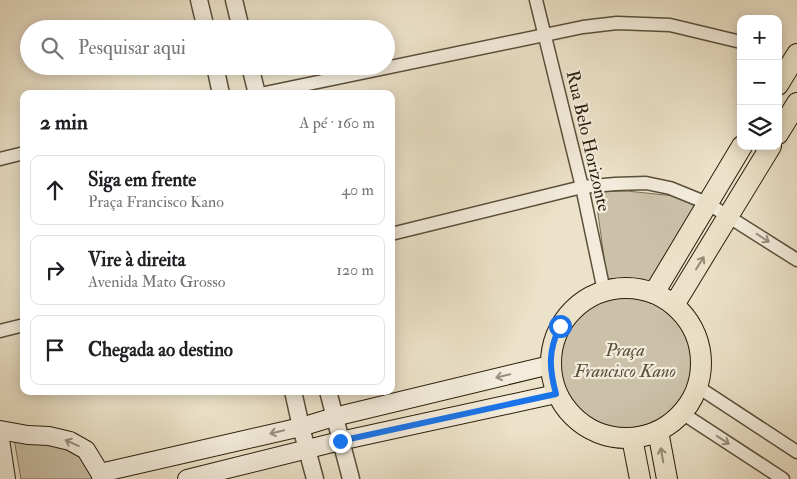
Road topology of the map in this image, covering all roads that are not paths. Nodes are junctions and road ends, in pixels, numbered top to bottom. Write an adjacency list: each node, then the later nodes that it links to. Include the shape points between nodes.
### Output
1 (199, 0): 4 (street)
2 (234, 0): 5 (street)
3 (536, 0): 6 (street, Rua Belo Horizonte)
4 (204, 20)
5 (239, 20)
6 (546, 35): 7 (street, via 617,22 670,25); 9 (street); 23 (street, Rua Belo Horizonte)
7 (737, 41)
8 (791, 62): 13 (main road)
9 (395, 66)
10 (217, 75): 14 (street)
11 (253, 75): 15 (street)
12 (351, 75): 16 (street)
13 (782, 78)
14 (220, 90)
15 (257, 90)
16 (278, 90)
17 (797, 103): 18 (main road)
18 (782, 127)
19 (740, 150): 24 (main road)
20 (769, 150): 25 (main road)
21 (20, 153): 22 (street)
22 (0, 158)
23 (582, 188): 24 (street, via 646,184 670,188); 26 (street); 28 (street, Rua Belo Horizonte)
24 (707, 204): 25 (street); 29 (main road)
25 (729, 216): 27 (street, one-way to 27); 30 (main road, one-way to 25)
26 (395, 233)
27 (797, 260)
28 (604, 291): 29 (main road, via 636,288); 33 (main road, via 588,297 567,315 554,338)
29 (654, 293): 30 (main road)
30 (674, 304): 34 (main road, via 694,330 702,359)
31 (20, 327): 32 (street)
32 (0, 331)
33 (550, 365): 35 (main road); 39 (main road, one-way to 39)
34 (698, 387): 38 (main road); 47 (street)
35 (556, 394): 43 (main road, via 581,424 614,437); 45 (main road)
36 (294, 395): 40 (street)
37 (329, 395): 39 (street)
38 (682, 413): 42 (main road); 55 (street, one-way to 55)
39 (334, 417): 40 (main road); 45 (street)
40 (301, 427): 46 (street); 48 (main road, one-way to 48)
41 (0, 430): 48 (main road, one-way to 41, via 86,450 70,441)
42 (658, 431): 43 (main road); 54 (main road, one-way to 42)
43 (632, 438): 53 (main road)
44 (0, 439): 49 (main road)
45 (340, 441): 46 (main road); 52 (street)
46 (307, 450): 50 (main road); 51 (street)
47 (797, 452)
48 (101, 476)
49 (6, 479)
50 (187, 479)
51 (315, 479)
52 (350, 479)
53 (640, 479)
54 (666, 479)
55 (783, 479)

